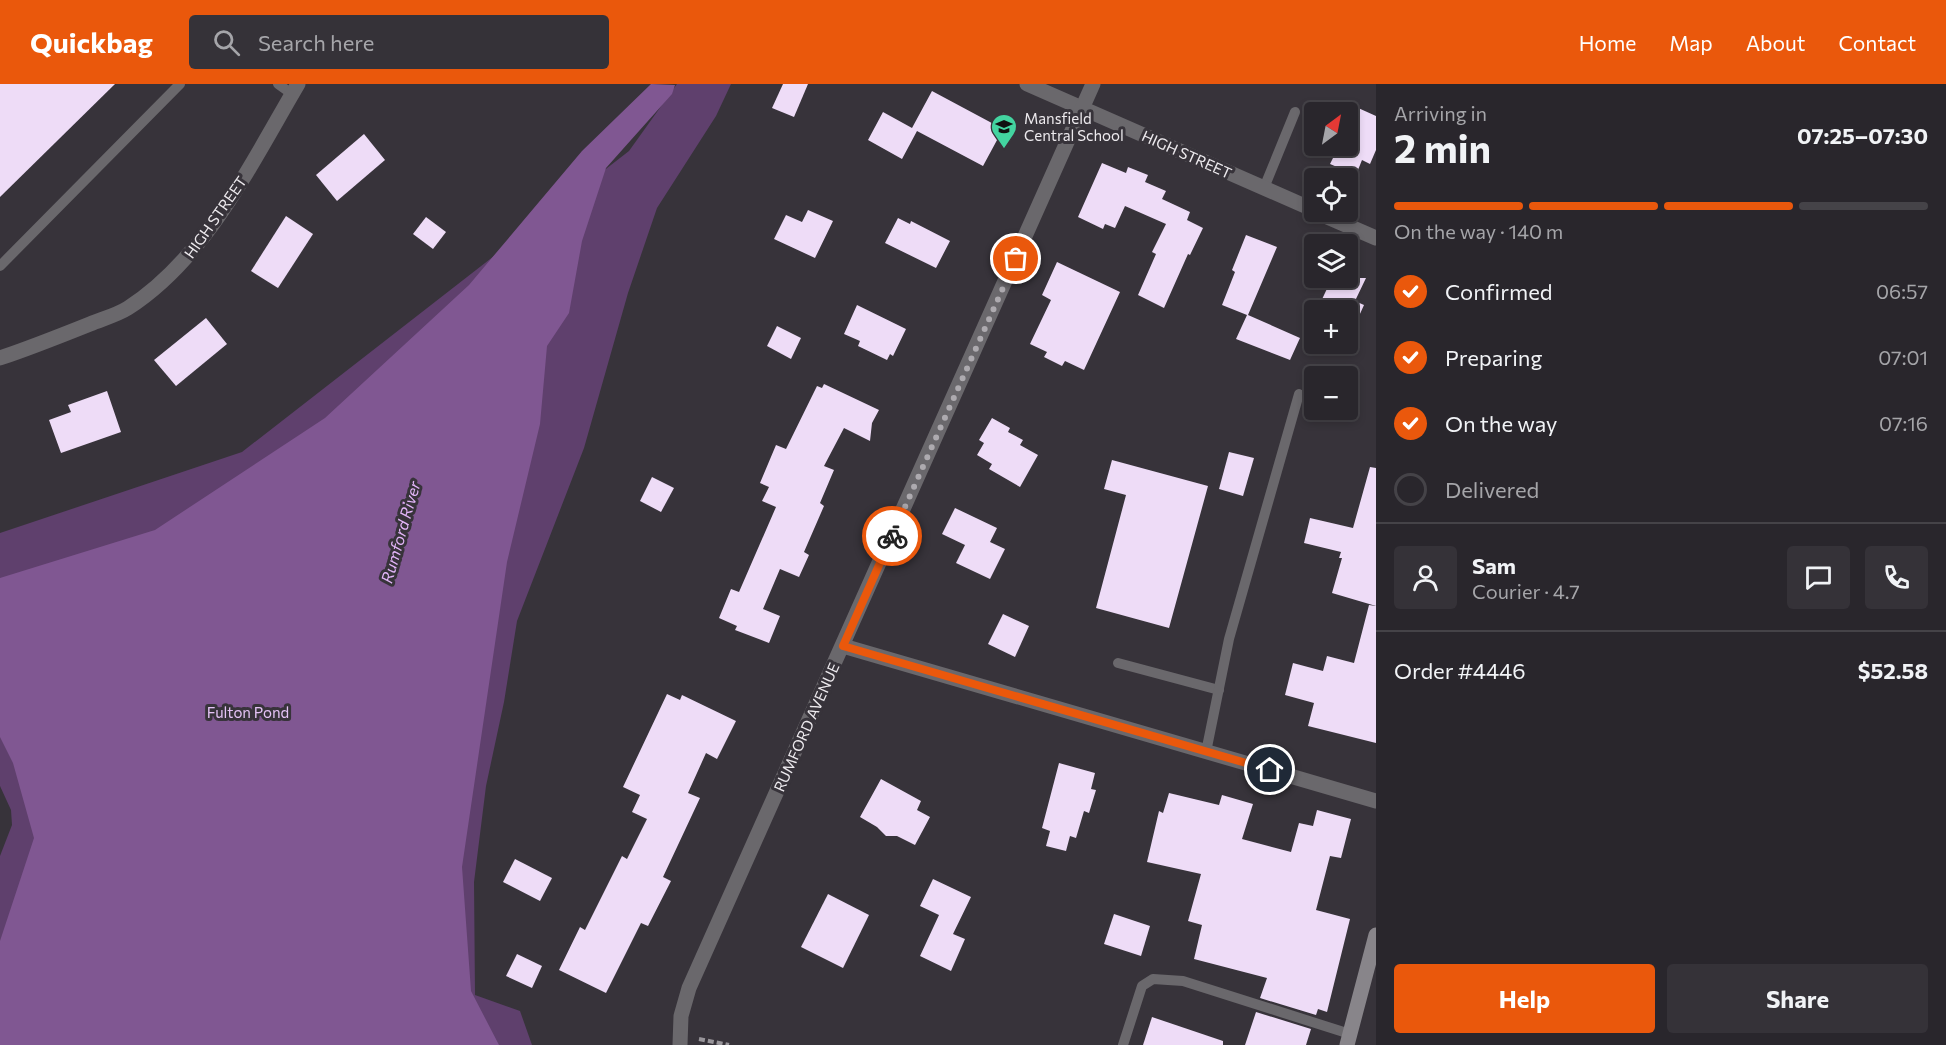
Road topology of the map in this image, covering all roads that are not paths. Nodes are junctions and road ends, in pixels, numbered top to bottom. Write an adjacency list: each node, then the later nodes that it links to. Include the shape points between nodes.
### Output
1 (180, 84): 12 (lane)
2 (278, 84): 5 (lane)
3 (1027, 84): 6 (street, HIGH STREET)
4 (1094, 84): 6 (street, RUMFORD AVENUE)
5 (295, 89): 13 (street, HIGH STREET, via 206,233 158,286 127,309)
6 (1083, 108): 8 (street, HIGH STREET); 15 (street, RUMFORD AVENUE)
7 (1295, 112): 8 (lane)
8 (1264, 188): 9 (street, HIGH STREET)
9 (1304, 206)
10 (1340, 222): 11 (street, HIGH STREET)
11 (1376, 238)
12 (0, 266)
13 (0, 358)
14 (1299, 394): 17 (lane, via 1229,639)
15 (843, 646): 18 (street); 22 (street, RUMFORD AVENUE, via 689,988 681,1016)
16 (1118, 663): 17 (lane)
17 (1219, 690): 18 (lane)
18 (1206, 752): 19 (street)
19 (1376, 801)
20 (1376, 935): 21 (main road)
21 (1371, 974): 23 (main road)
22 (680, 1040)
23 (1348, 1040): 24 (lane, via 1183,981 1153,979 1142,986)
24 (1123, 1045)

